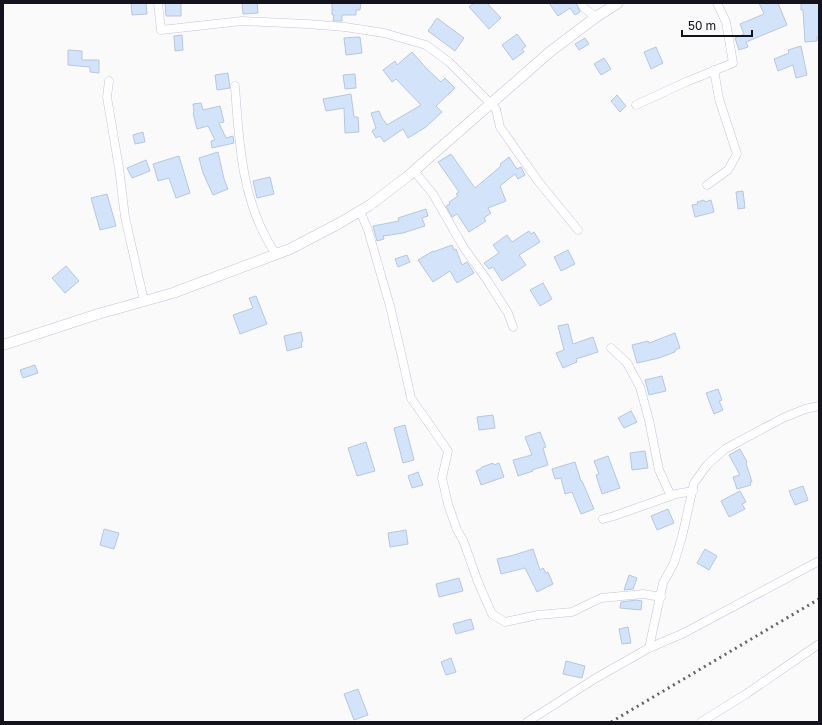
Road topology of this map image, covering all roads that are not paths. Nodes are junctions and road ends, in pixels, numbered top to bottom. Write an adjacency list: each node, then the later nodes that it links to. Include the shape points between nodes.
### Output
1 (158, 3): 9 (street, via 161,30 242,21 345,26 384,33 426,45 449,62)
2 (581, 3): 5 (street)
3 (618, 3): 5 (street)
4 (717, 3): 6 (street, via 726,22 733,63)
5 (596, 17): 9 (street, via 551,51)
6 (714, 70): 10 (street); 12 (street, via 719,99 738,154 728,170)
7 (109, 81): 16 (street, via 107,97 125,217)
8 (235, 86): 15 (street, via 242,168 255,214 266,240)
9 (491, 104): 11 (street); 14 (street, via 496,108 500,127 538,181)
10 (636, 105)
11 (414, 171): 13 (street); 17 (street, via 433,194 464,248 508,313)
12 (707, 185)
13 (360, 211): 15 (street, via 308,240); 25 (street, via 390,306 411,398 448,451 442,478 448,504 492,614 505,622 538,615 572,612 601,598 644,594)
14 (578, 230)
15 (276, 254): 16 (street)
16 (144, 302): 18 (street)
17 (514, 327)
18 (3, 345)
19 (611, 348): 22 (street, via 627,363 640,387 659,470)
20 (819, 406): 21 (street, via 783,418 725,449 707,465 694,483)
21 (693, 491): 22 (street); 25 (street, via 682,537 674,563 663,583)
22 (671, 496): 23 (street)
23 (603, 519)
24 (819, 561): 27 (street, via 691,630)
25 (661, 598): 27 (street)
26 (819, 644): 29 (street)
27 (649, 648): 28 (street)
28 (527, 722)
29 (701, 722)

